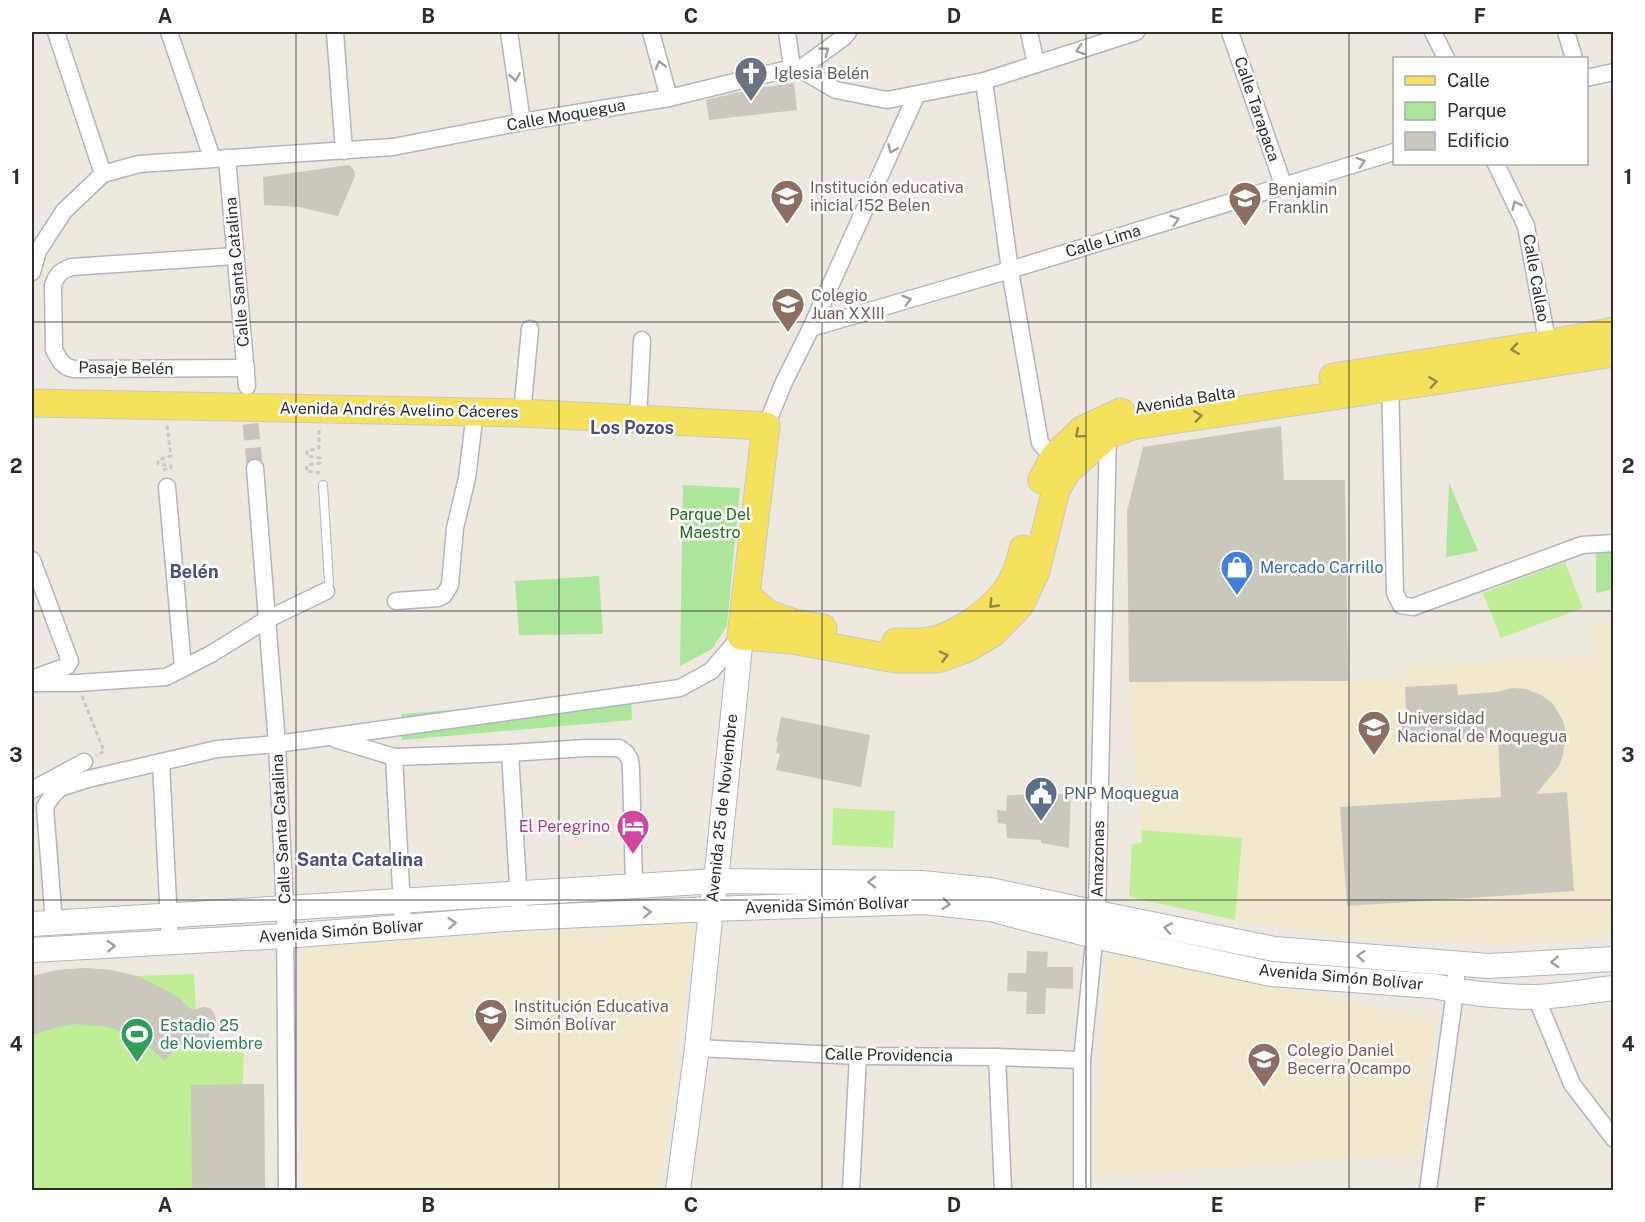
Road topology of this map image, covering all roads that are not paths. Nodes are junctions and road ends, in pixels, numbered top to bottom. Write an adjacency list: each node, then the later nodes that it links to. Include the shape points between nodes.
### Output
1 (56, 32): 27 (street)
2 (169, 32): 25 (street, Calle Santa Catalina)
3 (335, 32): 23 (street)
4 (508, 32): 22 (street, one-way to 22)
5 (651, 32): 21 (street, one-way to 5)
6 (787, 32): 16 (street)
7 (848, 32): 16 (street, one-way to 7)
8 (1029, 32): 15 (street)
9 (1136, 32): 15 (street, one-way to 15)
10 (1230, 32): 28 (street, Calle Tarapaca)
11 (1433, 32): 13 (street)
12 (1566, 32): 14 (street)
13 (1446, 57)
14 (1574, 57)
15 (1036, 64): 19 (street)
16 (796, 69): 20 (street, via 836,90 887,100); 21 (street, Calle Moquegua)
17 (1614, 72): 18 (street)
18 (1588, 78)
19 (984, 81): 20 (street); 30 (street)
20 (916, 96): 32 (street, one-way to 32)
21 (669, 98): 22 (street, Calle Moquegua)
22 (522, 122): 23 (street, Calle Moquegua, via 393,147)
23 (344, 151): 25 (street, Calle Moquegua)
24 (1393, 153): 28 (street, Calle Lima, one-way to 24)
25 (220, 158): 27 (street, Calle Moquegua, via 139,164); 29 (street, Calle Santa Catalina)
26 (1496, 165): 37 (street, Calle Callao, one-way to 26, via 1526,226)
27 (103, 174): 31 (street, Calle Moquegua, via 64,211 38,251)
28 (1284, 187): 30 (street, Calle Lima, one-way to 28)
29 (235, 256): 38 (street, Calle Santa Catalina); 38 (street, Pasaje Belén, via 62,270 53,285 54,350 61,362 74,369)
30 (1010, 270): 32 (street, Calle Lima, one-way to 30); 48 (street, via 1040,443)
31 (32, 272)
32 (811, 328): 47 (street, via 784,382)
33 (530, 329): 42 (street)
34 (1614, 331): 37 (main road, Avenida Balta)
35 (642, 340): 43 (street)
36 (1614, 353): 37 (main road, Avenida Balta)
37 (1549, 354): 39 (main road, Avenida Balta)
38 (246, 368): 40 (street, Calle Santa Catalina)
39 (1389, 378): 46 (main road, Avenida Balta, via 1128,409); 52 (street, via 1395,593 1401,605 1413,607 1582,545)
40 (247, 386)
41 (32, 403): 44 (main road, Avenida Andrés Avelino Cáceres)
42 (522, 413): 43 (main road, Avenida Andrés Avelino Cáceres); 44 (main road, Avenida Andrés Avelino Cáceres)
43 (638, 419): 47 (main road, Avenida Andrés Avelino Cáceres)
44 (473, 420): 45 (main road, Avenida Andrés Avelino Cáceres, via 319,425); 47 (main road, Avenida Andrés Avelino Cáceres, via 523,428); 56 (street, via 450,585 438,598)
45 (32, 421)
46 (1107, 427): 48 (main road, Avenida Balta, via 1082,430); 79 (street, Amazonas)
47 (765, 433): 55 (main road, Avenida 25 de Noviembre)
48 (1061, 464): 55 (main road, Avenida Balta, one-way to 55, via 1042,477 1020,563 1006,591 982,616 956,632 929,641 895,642 794,623 768,614); 58 (main road, Avenida Balta, one-way to 48, via 792,640 896,659 937,659 966,649 993,633 1020,605 1036,571)
49 (255, 468): 57 (street, Calle Santa Catalina)
50 (323, 485): 54 (lane, via 329,583)
51 (167, 487): 59 (street)
52 (1614, 543)
53 (32, 560): 60 (street, via 70,661 67,666)
54 (326, 591): 57 (street)
55 (746, 594): 58 (main road, Avenida 25 de Noviembre)
56 (396, 601)
57 (266, 620): 59 (street); 63 (street, Calle Santa Catalina)
58 (741, 636): 62 (street, via 711,671 680,688); 69 (main road, Avenida 25 de Noviembre)
59 (183, 668): 61 (street, via 166,677 77,684)
60 (32, 679)
61 (32, 683)
62 (328, 737): 63 (street); 65 (street)
63 (277, 744): 67 (street, via 217,749); 73 (street, Calle Santa Catalina)
64 (510, 753): 65 (street); 70 (street, via 619,748 626,753 631,769); 71 (street)
65 (394, 757): 72 (street)
66 (84, 762): 68 (street)
67 (161, 762): 75 (street); 78 (street, via 88,779 60,788 51,797 45,807)
68 (32, 790)
69 (716, 881): 70 (main road, Avenida Simón Bolívar); 74 (main road, Avenida 25 de Noviembre); 79 (main road, Avenida Simón Bolívar, one-way to 69, via 990,890 922,883)
70 (634, 885): 71 (main road, Avenida Simón Bolívar)
71 (518, 892): 72 (main road, Avenida Simón Bolívar); 76 (street)
72 (401, 900): 73 (main road, Avenida Simón Bolívar); 80 (street)
73 (285, 909): 75 (main road, Avenida Simón Bolívar); 81 (street, Calle Santa Catalina)
74 (711, 909): 76 (main road, Avenida Simón Bolívar, one-way to 74); 79 (main road, Avenida Simón Bolívar, one-way to 79, via 924,902); 92 (main road, Avenida 25 de Noviembre)
75 (169, 916): 77 (main road, Avenida Simón Bolívar); 82 (street)
76 (520, 918): 80 (main road, Avenida Simón Bolívar, one-way to 76)
77 (78, 921): 78 (main road, Avenida Simón Bolívar); 83 (main road)
78 (43, 924)
79 (1096, 925): 84 (main road, Avenida Simón Bolívar, one-way to 79); 88 (main road, Avenida Simón Bolívar); 95 (street, Amazonas)
80 (403, 926): 81 (main road, Avenida Simón Bolívar)
81 (284, 936): 82 (main road, Avenida Simón Bolívar); 97 (street, Calle Santa Catalina)
82 (170, 942): 83 (main road, Avenida Simón Bolívar, one-way to 82)
83 (80, 948): 85 (main road, Avenida Simón Bolívar)
84 (1274, 949): 87 (main road, Avenida Simón Bolívar, one-way to 84); 88 (main road)
85 (32, 950)
86 (1614, 959): 87 (main road, Avenida Simón Bolívar, one-way to 87, via 1489,966)
87 (1457, 963): 90 (street)
88 (1271, 974): 90 (main road, Avenida Simón Bolívar)
89 (1614, 988): 91 (main road, Avenida Simón Bolívar)
90 (1455, 991): 91 (main road, Avenida Simón Bolívar); 102 (street)
91 (1536, 997): 96 (street, via 1572,1084)
92 (697, 1048): 93 (street, Calle Providencia); 98 (main road, Avenida 25 de Noviembre)
93 (858, 1056): 94 (street, Calle Providencia); 99 (street)
94 (998, 1057): 95 (street, Calle Providencia); 100 (street)
95 (1082, 1060): 101 (street, Amazonas)
96 (1614, 1139)
97 (287, 1191)
98 (678, 1191)
99 (851, 1191)
100 (1003, 1191)
101 (1082, 1191)
102 (1428, 1191)

